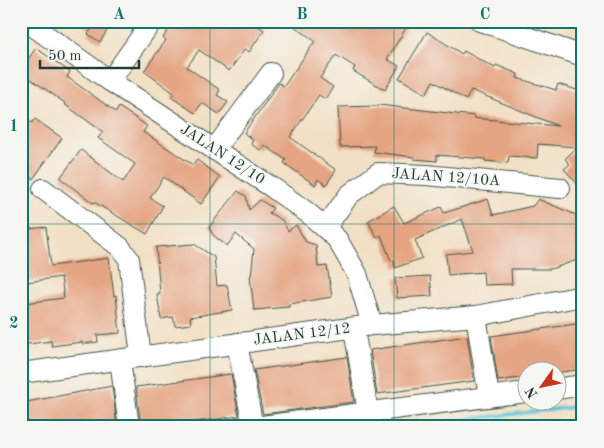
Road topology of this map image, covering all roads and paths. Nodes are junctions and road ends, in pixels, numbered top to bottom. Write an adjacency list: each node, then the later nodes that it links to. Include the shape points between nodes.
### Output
1 (26, 21): 6 (street, JALAN 12/10)
2 (152, 21): 6 (street)
3 (480, 21): 4 (street)
4 (583, 56)
5 (272, 73): 7 (street)
6 (110, 81): 7 (street, JALAN 12/10)
7 (214, 150): 10 (street, JALAN 12/10, via 301,208)
8 (560, 188): 10 (street, JALAN 12/10A, via 378,174 349,195)
9 (43, 189): 15 (street, via 120,247 129,259)
10 (325, 228): 13 (street, JALAN 12/10, via 337,239 357,274)
11 (583, 296): 12 (street, JALAN 12/12)
12 (476, 316): 13 (street, JALAN 12/12); 21 (street)
13 (363, 327): 14 (street, JALAN 12/12); 22 (street, JALAN 12/10)
14 (237, 343): 15 (street, JALAN 12/12); 24 (street)
15 (141, 356): 16 (street, JALAN 12/12)
16 (120, 360): 17 (street, JALAN 12/12); 23 (street)
17 (21, 373)
18 (583, 385): 19 (street)
19 (566, 387)
20 (516, 394): 21 (street)
21 (489, 398): 22 (street)
22 (368, 412): 24 (street)
23 (129, 427)
24 (253, 427)

